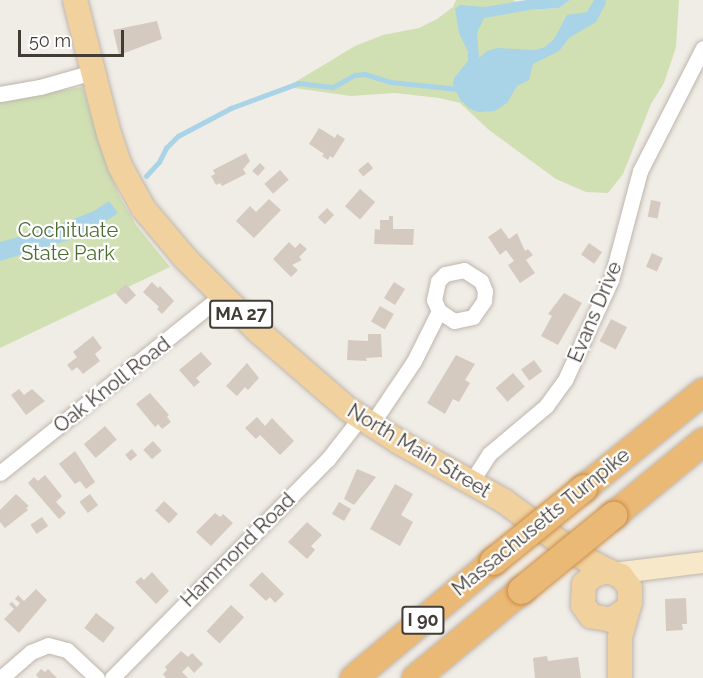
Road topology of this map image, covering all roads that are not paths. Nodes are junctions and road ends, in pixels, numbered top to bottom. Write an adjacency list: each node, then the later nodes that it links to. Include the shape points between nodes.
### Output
1 (75, 0): 3 (main road, MA 27)
2 (703, 48): 11 (street, Evans Drive, via 640,171 611,280 565,380 546,406 489,454)
3 (93, 72): 4 (street); 5 (main road, North Main Street / MA 27, via 112,145 136,197 167,239)
4 (0, 94)
5 (222, 296): 8 (main road, North Main Street / MA 27, via 322,389); 10 (street, Oak Knoll Road)
6 (439, 311): 8 (street, Hammond Road, via 414,360)
7 (703, 392): 23 (highway, Massachusetts Turnpike / I 90, bridge)
8 (365, 421): 11 (main road, North Main Street / MA 27); 22 (street, Hammond Road)
9 (703, 441): 15 (highway, Massachusetts Turnpike / I 90, bridge)
10 (0, 473)
11 (471, 482): 12 (main road, North Main Street / MA 27, via 527,516)
12 (558, 543): 14 (main road, North Main Street / MA 27); 16 (main road, North Main Street / MA 27)
13 (695, 563): 14 (main road); 17 (main road, via 657,574)
14 (610, 572): 16 (main road, via 589,579); 17 (main road, via 626,582)
15 (521, 590): 24 (highway, Massachusetts Turnpike / I 90); 25 (highway)
16 (582, 593): 18 (main road, via 583,605)
17 (629, 603): 18 (main road, via 611,621); 19 (main road, via 620,637)
18 (591, 616): 19 (main road, via 608,636)
19 (620, 669)
20 (2, 678): 21 (street, via 31,652 48,645 67,650)
21 (97, 678)
22 (112, 678)
23 (353, 678)
24 (415, 678)
25 (439, 678)

